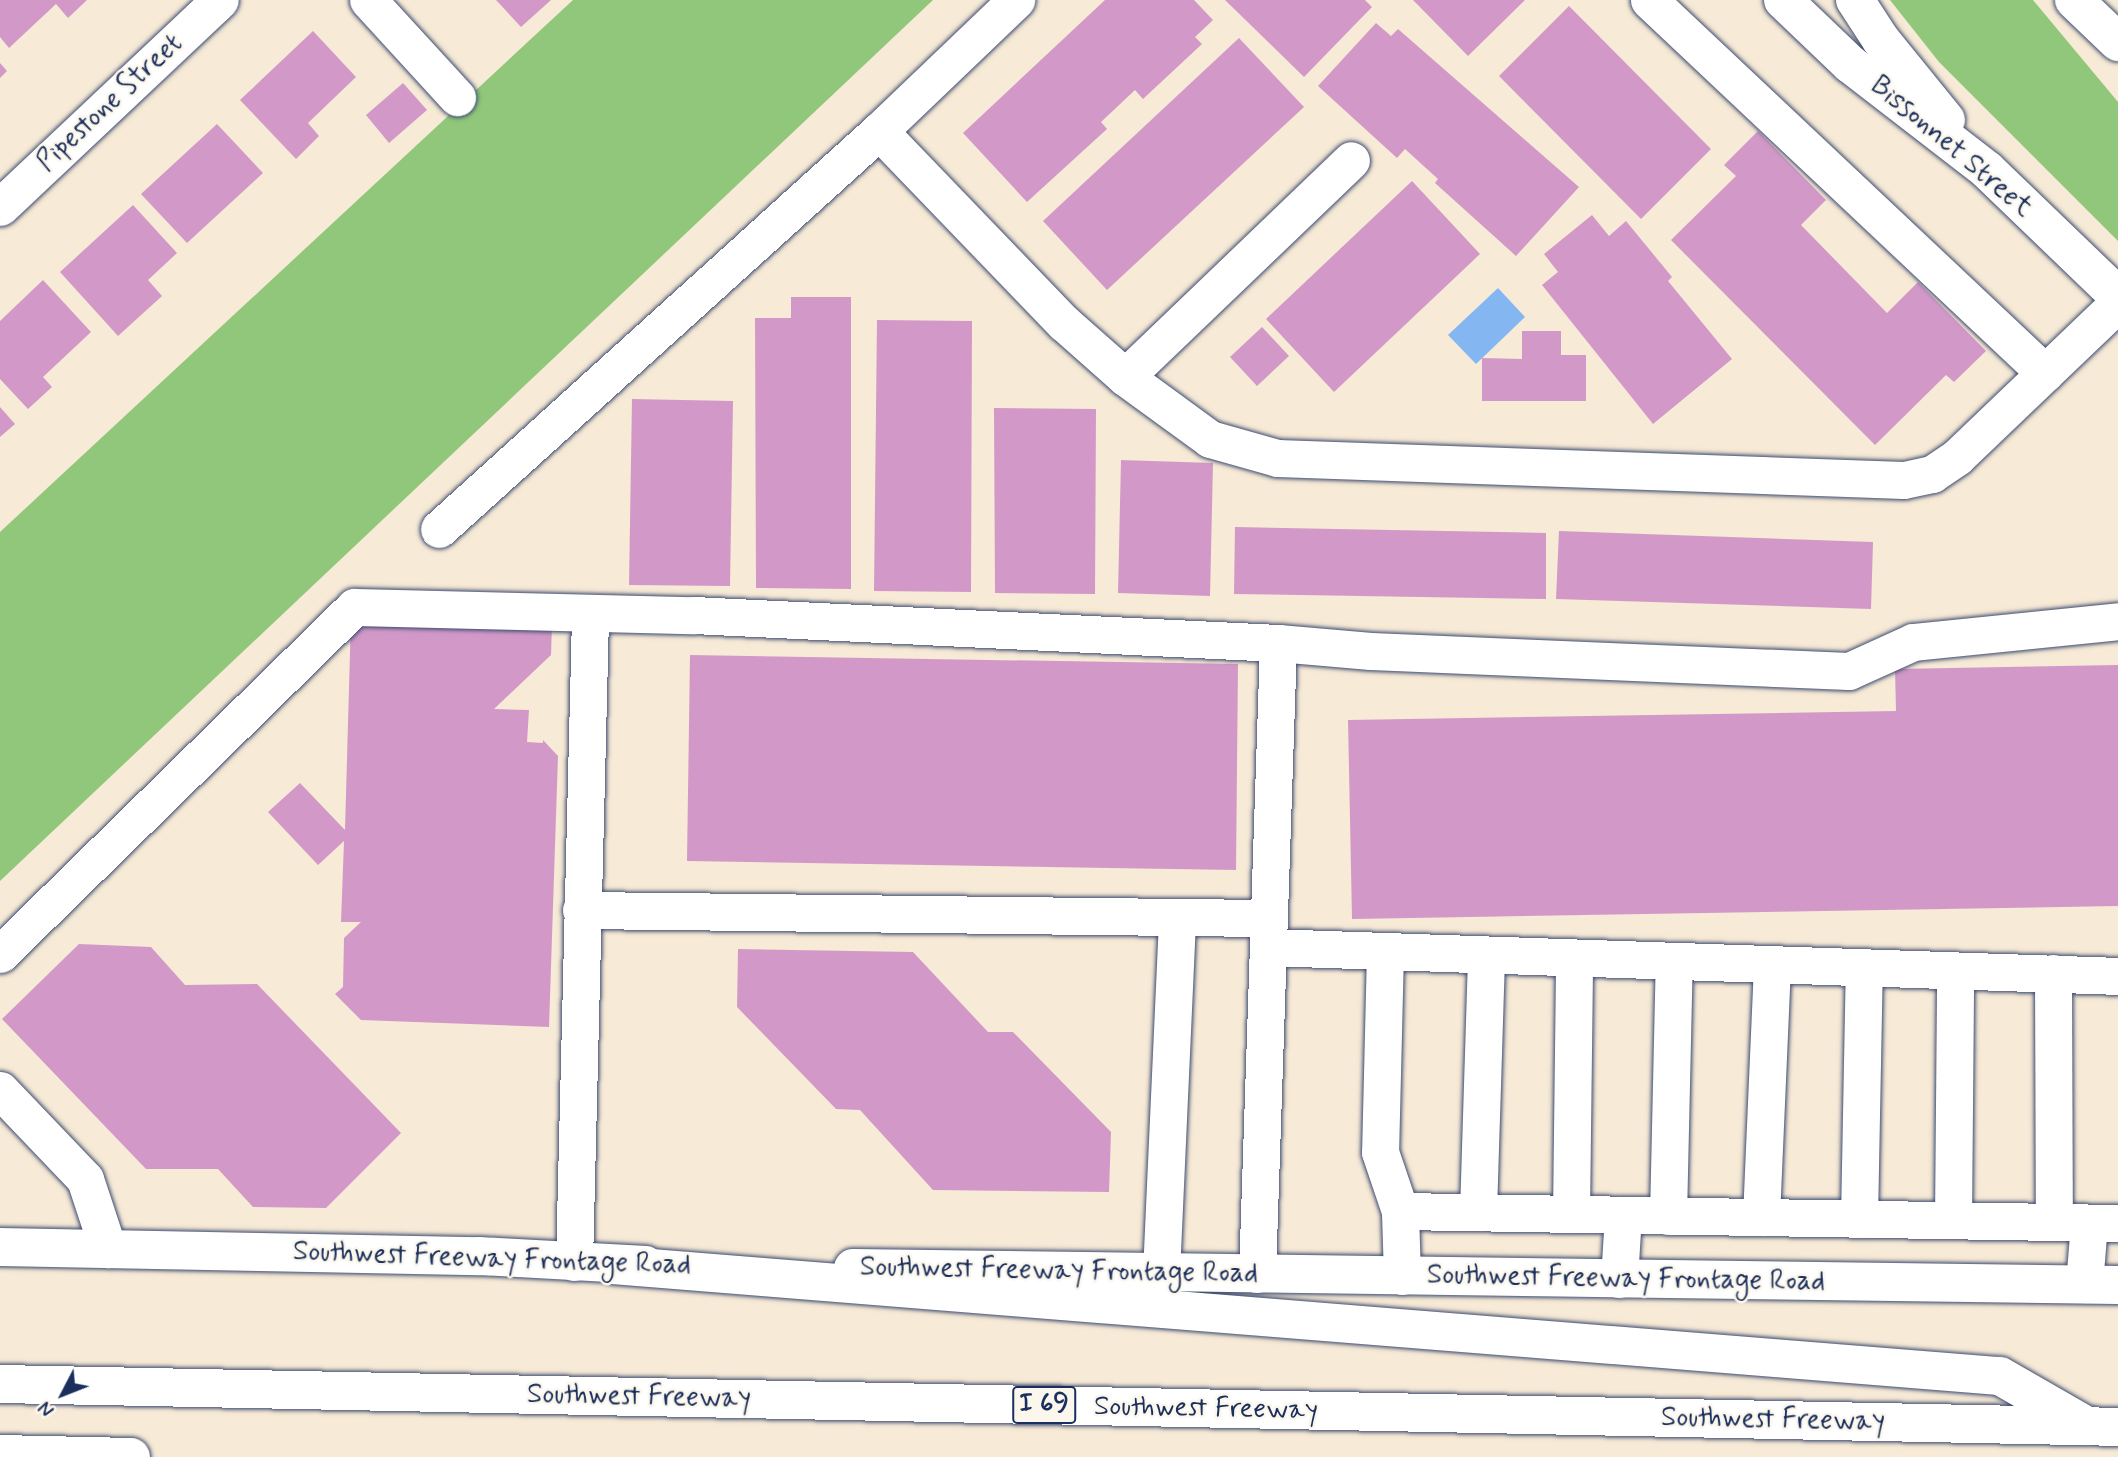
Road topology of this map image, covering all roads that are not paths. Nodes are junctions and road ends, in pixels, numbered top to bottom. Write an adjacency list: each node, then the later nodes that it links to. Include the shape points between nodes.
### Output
1 (220, 0): 13 (street, Pipestone Street)
2 (368, 0): 9 (street)
3 (1016, 0): 10 (street)
4 (1649, 0): 16 (street)
5 (1783, 0): 12 (main road, Bissonnet Street, via 1850,64)
6 (1856, 0): 12 (main road, via 1881,40)
7 (2074, 0): 8 (main road)
8 (2118, 41)
9 (457, 97)
10 (879, 131): 17 (street, via 1064,323); 18 (street)
11 (1351, 160): 17 (street)
12 (1987, 170): 14 (main road, Bissonnet Street)
13 (0, 207)
14 (2118, 296)
15 (2118, 303): 16 (street)
16 (2045, 373): 17 (street, via 1957,457 1932,474 1904,480 1277,458 1210,439)
17 (1125, 377)
18 (439, 529)
19 (590, 616): 21 (street, via 693,615); 22 (street); 26 (street, via 354,607)
20 (2118, 621): 21 (street, via 1913,642 1849,671)
21 (1278, 643): 24 (street)
22 (580, 910): 23 (street); 48 (street)
23 (1177, 917): 24 (street); 50 (street)
24 (1268, 933): 25 (street); 51 (street)
25 (1385, 951): 27 (street); 36 (street, via 1380,1152)
26 (0, 954)
27 (1486, 954): 28 (street); 37 (street)
28 (1574, 958): 29 (street); 38 (street)
29 (1674, 961): 30 (street); 40 (street)
30 (1772, 964): 31 (street); 41 (street)
31 (1864, 967): 32 (street); 42 (street)
32 (1955, 971): 33 (street); 43 (street)
33 (2053, 973): 34 (street); 44 (street)
34 (2118, 976)
35 (0, 1090): 47 (street, via 85,1179)
36 (1400, 1211): 37 (street); 52 (street)
37 (1478, 1212): 38 (street)
38 (1571, 1214): 39 (street)
39 (1623, 1215): 40 (street); 53 (street)
40 (1668, 1216): 41 (street)
41 (1761, 1217): 42 (street)
42 (1859, 1219): 43 (street)
43 (1954, 1220): 44 (street)
44 (2054, 1222): 45 (street)
45 (2104, 1223): 54 (street)
46 (0, 1247): 47 (main road, Southwest Freeway Frontage Road)
47 (108, 1249): 48 (main road, Southwest Freeway Frontage Road)
48 (574, 1262): 49 (main road, Southwest Freeway Frontage Road)
49 (613, 1265): 50 (main road, Southwest Freeway Frontage Road); 56 (main road, via 2000,1376)
50 (1161, 1273): 51 (main road, Southwest Freeway Frontage Road)
51 (1256, 1274): 52 (main road, Southwest Freeway Frontage Road)
52 (1402, 1276): 53 (main road, Southwest Freeway Frontage Road)
53 (1619, 1279): 54 (main road, Southwest Freeway Frontage Road)
54 (2101, 1284)
55 (0, 1384): 56 (main road, Southwest Freeway / I 69)
56 (2103, 1427)
57 (0, 1454): 58 (main road)
58 (131, 1457)

